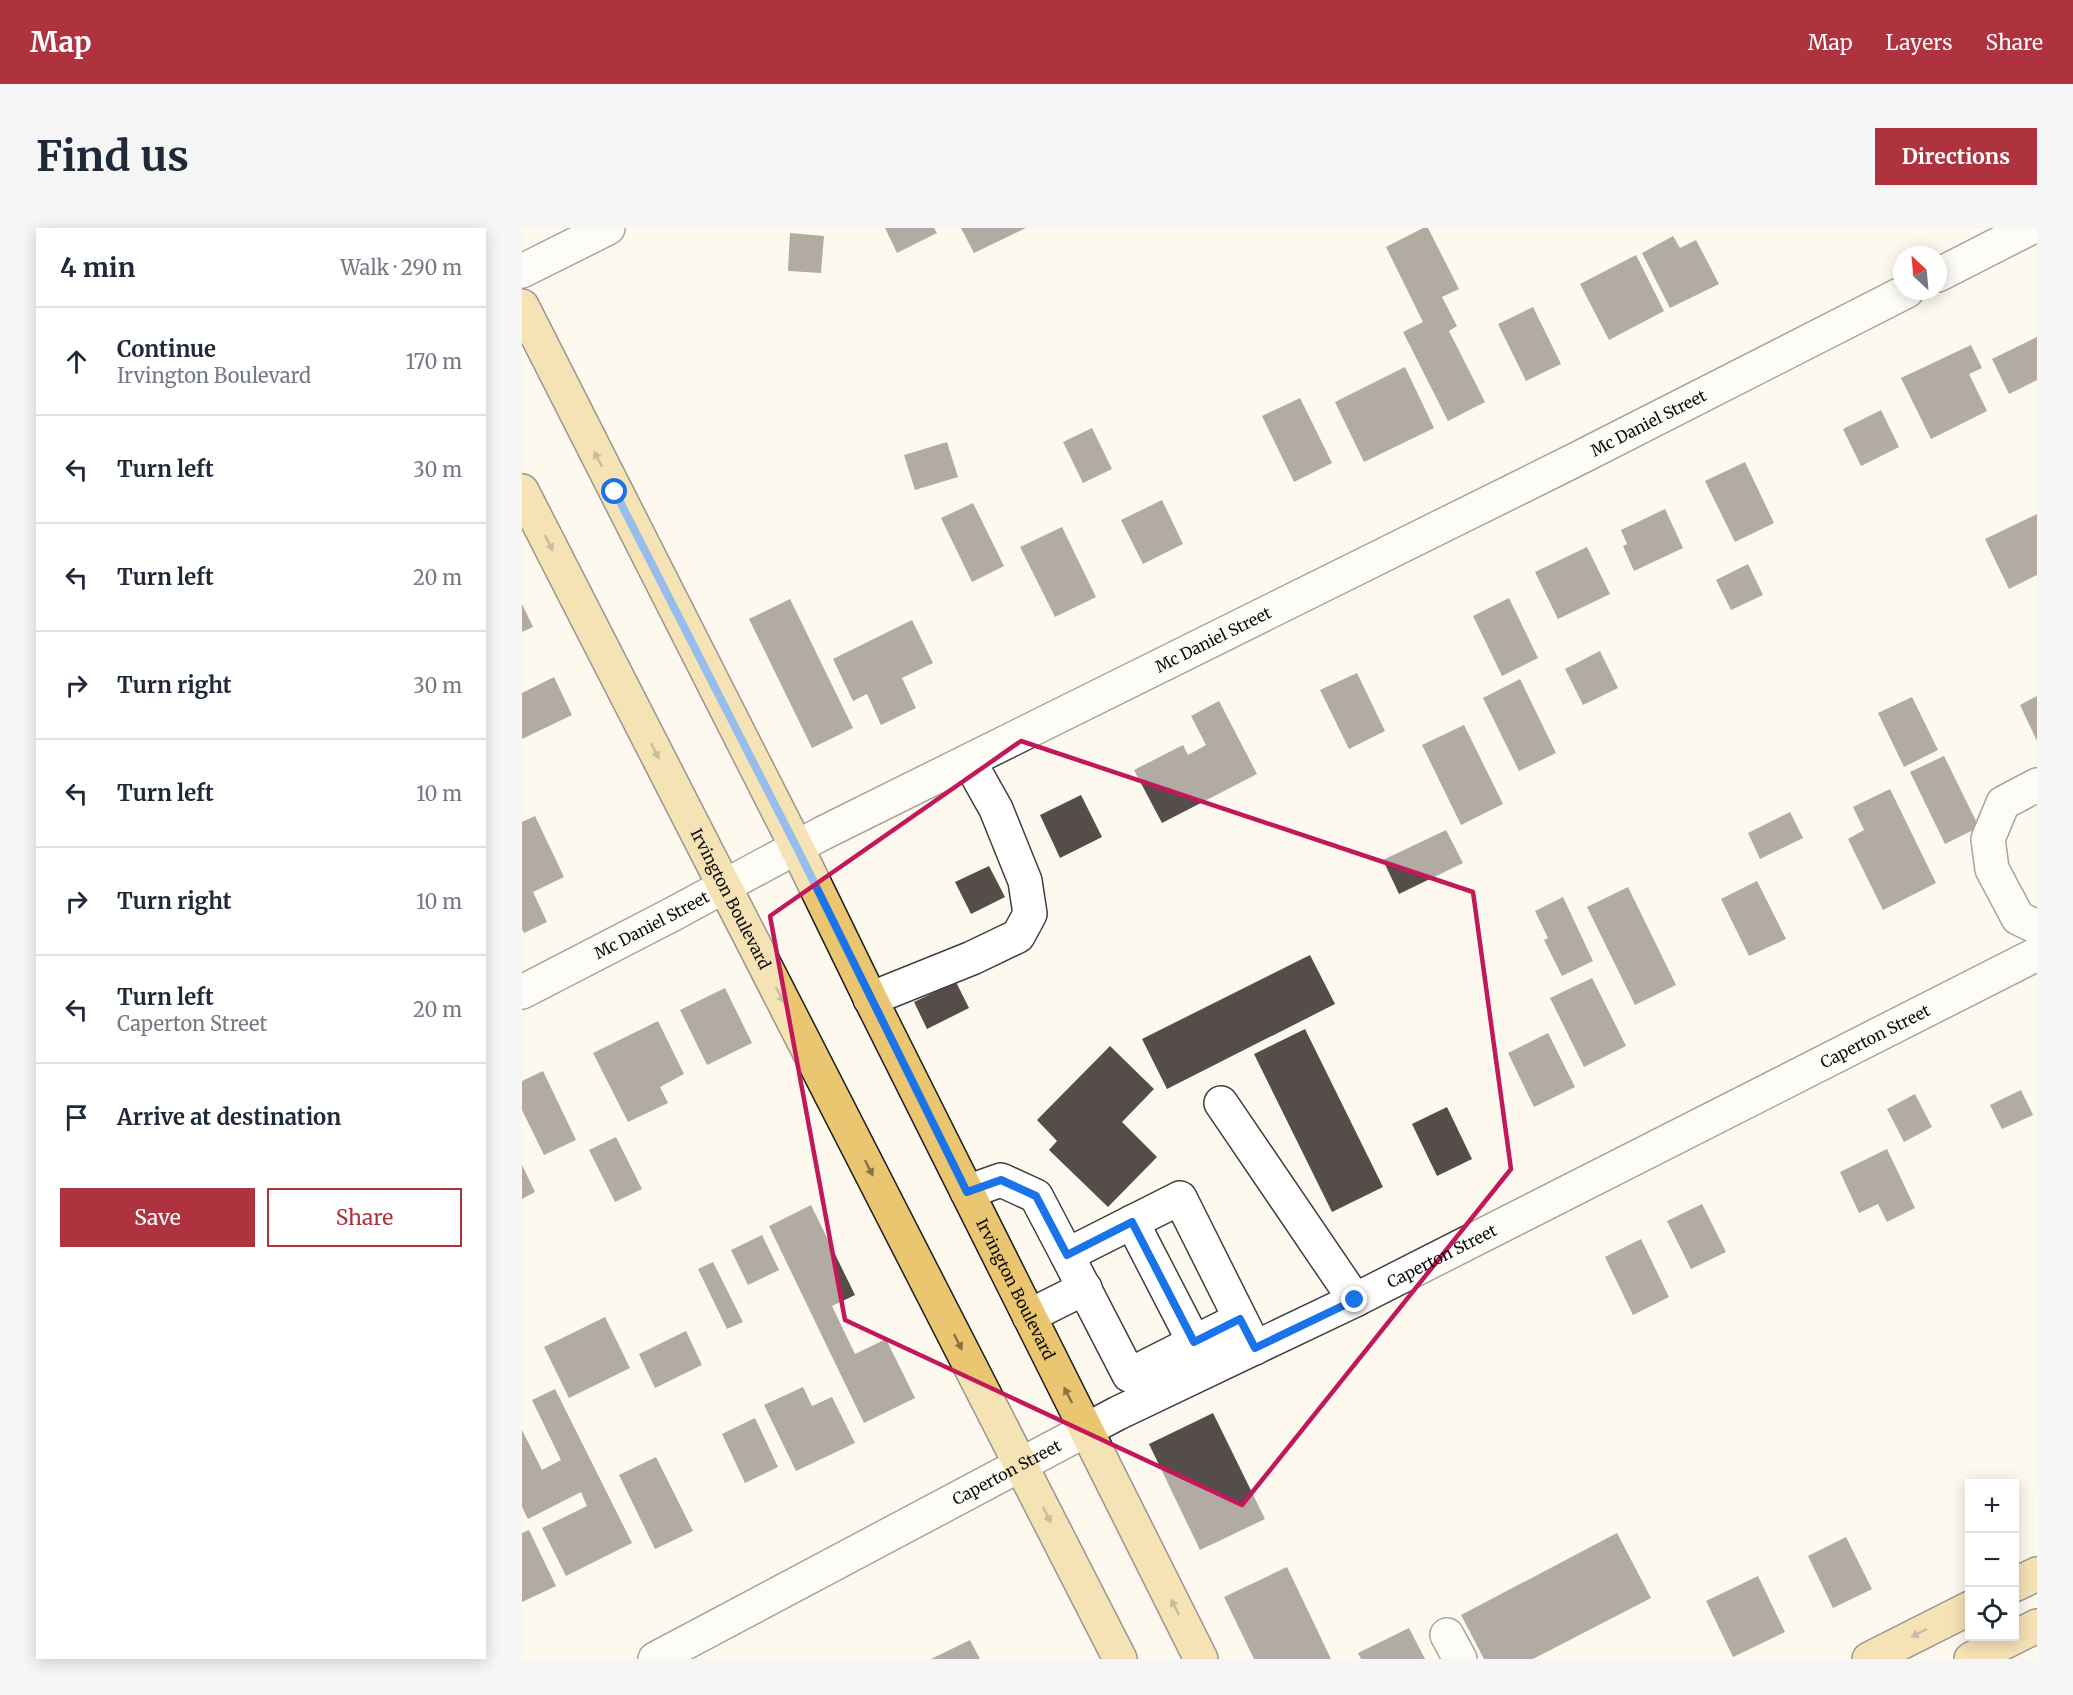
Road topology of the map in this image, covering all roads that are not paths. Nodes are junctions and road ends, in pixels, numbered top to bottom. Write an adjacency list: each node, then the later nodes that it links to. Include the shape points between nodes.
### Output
1 (608, 228): 4 (street)
2 (2030, 228): 3 (street)
3 (1947, 270)
4 (522, 271)
5 (1893, 298): 8 (street, Mc Daniel Street)
6 (522, 306): 10 (main road, Irvington Boulevard, one-way to 6)
7 (522, 491): 11 (main road, Irvington Boulevard, one-way to 11)
8 (969, 761): 10 (street, Mc Daniel Street); 15 (street, via 996,809 1025,881 1030,914 1018,936)
9 (2037, 785): 12 (street, via 2003,803 1988,839 1992,869 2018,918)
10 (797, 848): 11 (street, Mc Daniel Street); 15 (main road, Irvington Boulevard)
11 (725, 887): 14 (street, Mc Daniel Street); 27 (main road, Irvington Boulevard, one-way to 27)
12 (2037, 927)
13 (2037, 954): 21 (street, Caperton Street)
14 (522, 992)
15 (870, 999): 17 (main road, Irvington Boulevard)
16 (1221, 1103): 21 (street)
17 (967, 1192): 19 (street, via 1001,1180 1036,1196); 22 (main road, Irvington Boulevard)
18 (1132, 1222): 19 (street); 23 (street, via 1180,1198); 24 (street)
19 (1067, 1255): 20 (street)
20 (1085, 1288): 22 (street); 24 (street, via 1129,1375)
21 (1355, 1300): 25 (street, Caperton Street)
22 (1029, 1316): 26 (main road, Irvington Boulevard, one-way to 22)
23 (1240, 1319): 24 (street); 25 (street)
24 (1194, 1342)
25 (1255, 1348): 26 (street, Caperton Street)
26 (1086, 1430): 27 (street, Caperton Street); 34 (main road, Irvington Boulevard, one-way to 26)
27 (1021, 1465): 32 (street, Caperton Street); 33 (main road, Irvington Boulevard, one-way to 33)
28 (2037, 1574): 29 (main road)
29 (2019, 1583)
30 (1965, 1611): 35 (main road, one-way to 35)
31 (2037, 1626): 36 (main road)
32 (665, 1657)
33 (1120, 1659)
34 (1201, 1659)
35 (1869, 1659)
36 (1971, 1659)

